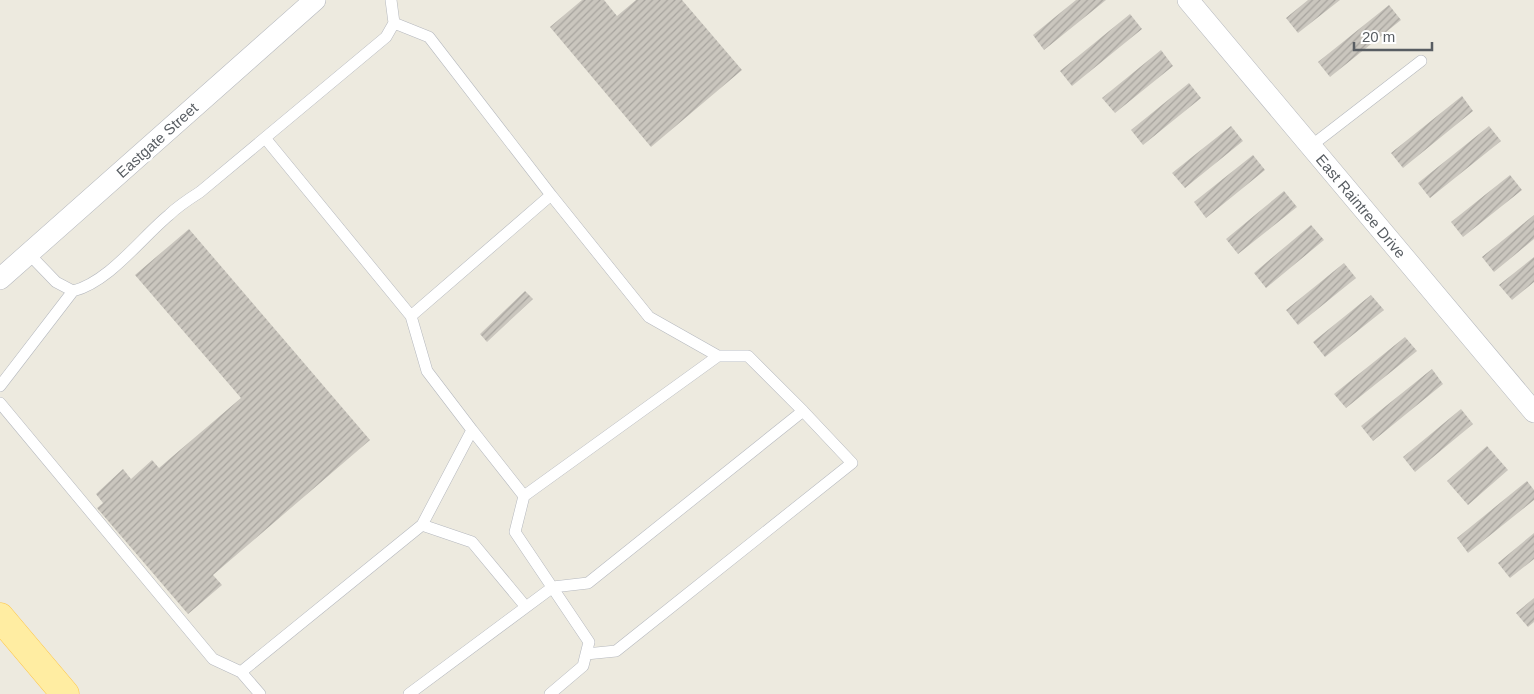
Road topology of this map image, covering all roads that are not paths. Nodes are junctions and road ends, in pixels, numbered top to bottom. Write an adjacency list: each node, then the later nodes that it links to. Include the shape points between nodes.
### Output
1 (315, 0): 9 (street, Eastgate Street)
2 (391, 0): 4 (lane)
3 (1188, 0): 7 (street, East Raintree Drive)
4 (394, 23): 6 (lane, via 386,37); 8 (lane, via 429,37)
5 (1421, 61): 7 (lane)
6 (264, 138): 11 (lane, via 169,214 122,260 86,288); 12 (lane)
7 (1311, 146): 17 (street, East Raintree Drive)
8 (551, 195): 12 (lane); 13 (lane, via 649,317)
9 (29, 254): 10 (street, Eastgate Street); 11 (lane, via 56,282)
10 (0, 279)
11 (73, 291): 14 (lane)
12 (411, 316): 18 (lane, via 427,371)
13 (718, 356): 16 (lane, via 748,356); 19 (lane)
14 (0, 386)
15 (0, 404): 25 (lane, via 213,659)
16 (803, 411): 21 (lane, via 588,583); 24 (lane, via 852,463 616,651)
17 (1534, 412)
18 (472, 430): 19 (lane); 20 (lane)
19 (524, 496): 21 (lane, via 515,532)
20 (422, 525): 22 (lane, via 472,542); 25 (lane)
21 (553, 586): 22 (lane); 24 (lane, via 589,642)
22 (526, 607): 28 (lane)
23 (0, 617): 26 (main road)
24 (586, 654): 29 (lane, via 583,666)
25 (242, 672): 27 (lane)
26 (65, 694)
27 (260, 694)
28 (409, 694)
29 (550, 694)

